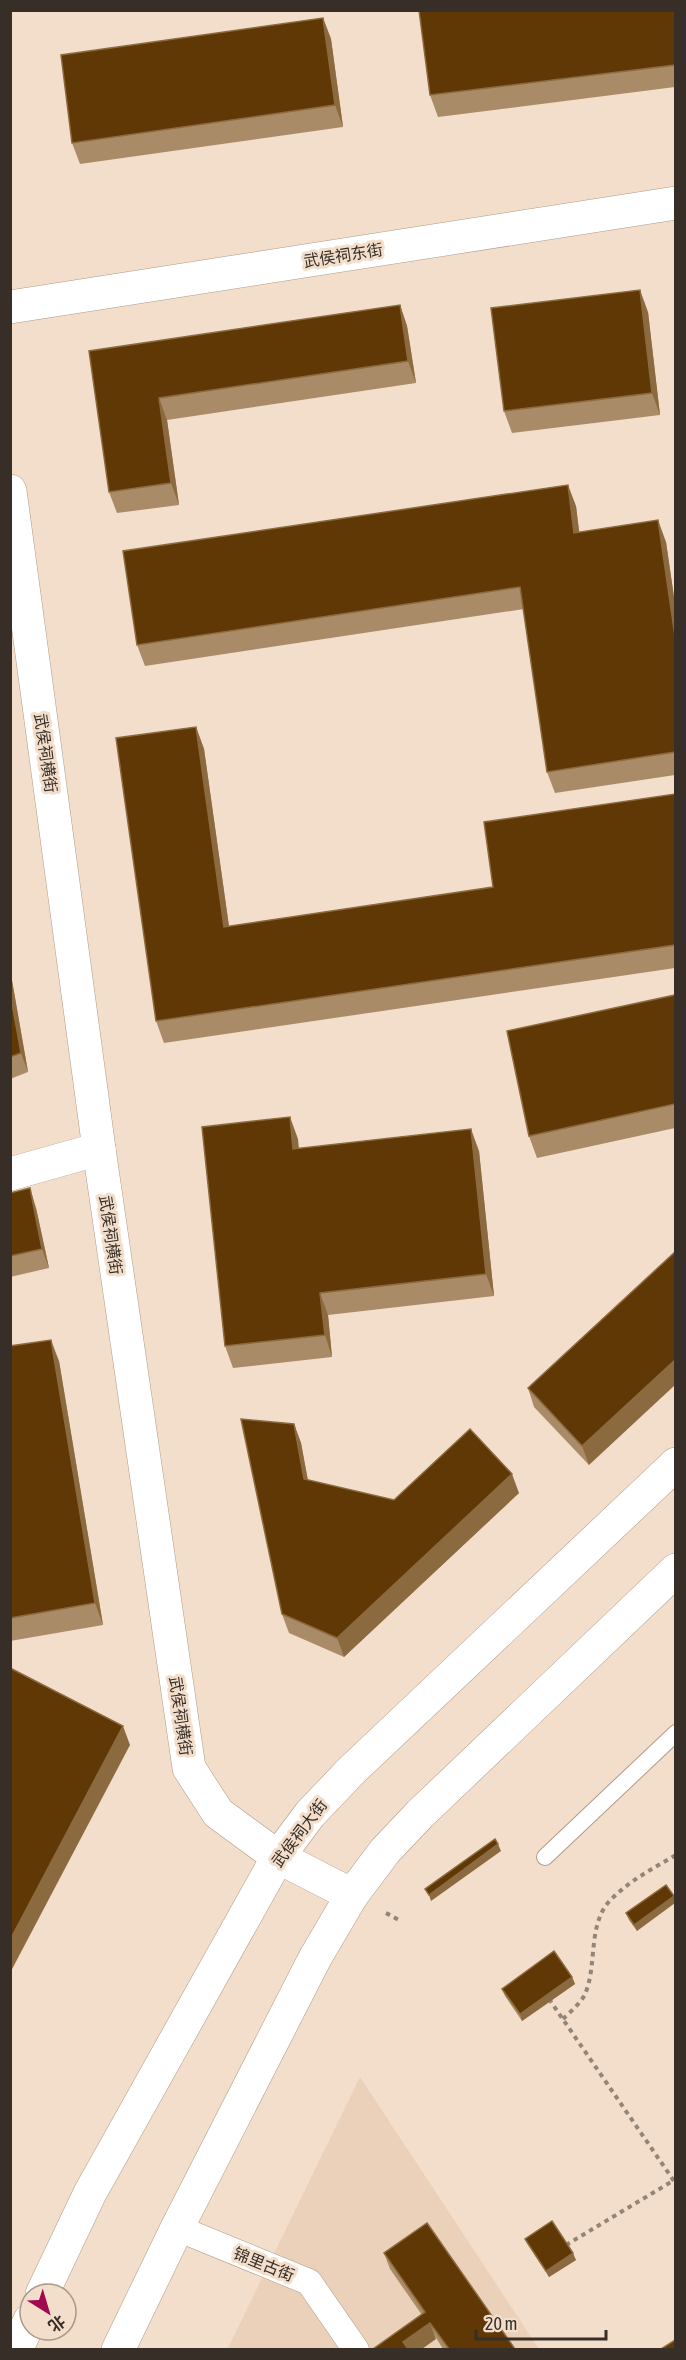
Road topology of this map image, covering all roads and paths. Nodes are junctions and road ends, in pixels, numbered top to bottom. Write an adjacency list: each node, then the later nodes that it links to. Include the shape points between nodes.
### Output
1 (675, 204): 2 (street, 武侯祠东街)
2 (10, 307)
3 (10, 491): 4 (street, 武侯祠横街)
4 (99, 1149): 5 (street); 10 (street, 武侯祠横街, via 189,1768 218,1813)
5 (10, 1174)
6 (675, 1464): 10 (street, 武侯祠大街, via 351,1771 310,1814)
7 (675, 1570): 12 (street, via 420,1814 385,1851)
8 (675, 1733): 11 (lane)
9 (675, 1855): 14 (path, via 630,1883 606,1906 594,1939 584,1996)
10 (278, 1857): 12 (street, 武侯祠横街); 18 (street, 武侯祠大街, via 90,2193)
11 (545, 1857)
12 (352, 1895): 16 (street, via 315,1958)
13 (545, 1993): 14 (path)
14 (563, 2019): 15 (path)
15 (675, 2181): 17 (path)
16 (177, 2228): 19 (street); 20 (street, 锦里古街, via 309,2282)
17 (566, 2245)
18 (48, 2282)
19 (118, 2349)
20 (356, 2349)

